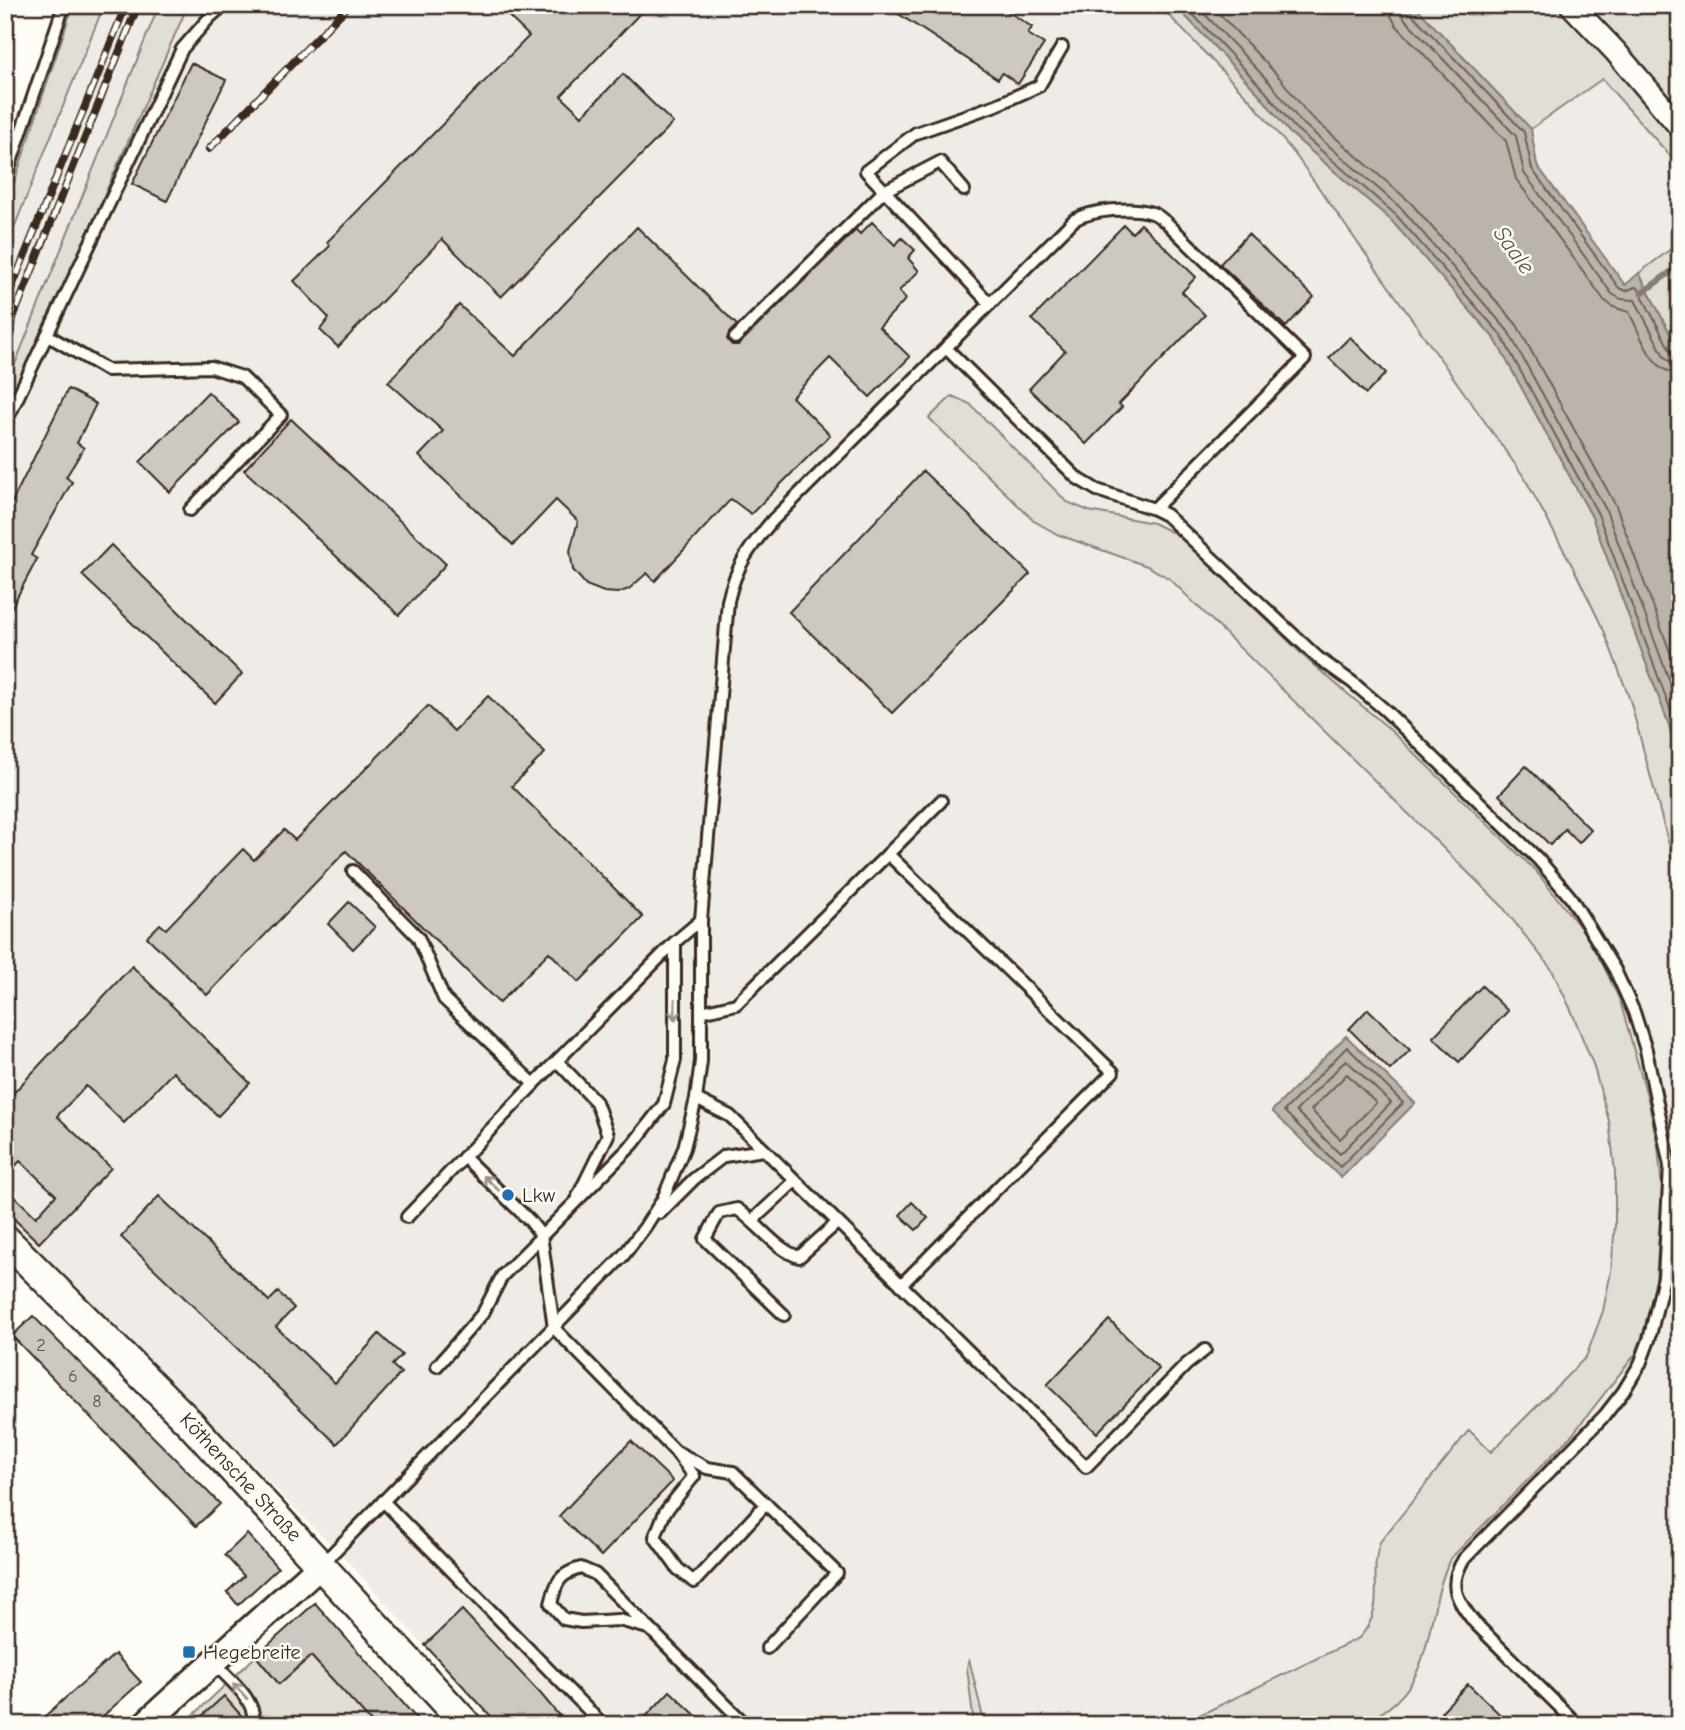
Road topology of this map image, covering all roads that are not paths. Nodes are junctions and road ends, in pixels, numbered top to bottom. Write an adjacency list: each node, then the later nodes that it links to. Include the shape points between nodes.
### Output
1 (64, 5): 6 (lane)
2 (224, 5): 10 (lane, via 182,50)
3 (1571, 5): 5 (street)
4 (1062, 47): 8 (lane, via 1040,86 916,134 866,171)
5 (1680, 127)
6 (5, 180)
7 (964, 190): 8 (lane, via 940,162)
8 (884, 191): 9 (lane); 11 (lane)
9 (990, 304): 12 (lane); 14 (lane, via 1073,220 1095,213 1153,213 1305,358)
10 (47, 335): 13 (lane); 15 (lane, via 107,370 211,367 242,377 281,415)
11 (735, 338)
12 (946, 348): 14 (lane, via 1077,478 1097,490); 19 (lane, via 772,521 747,551 734,576 728,601)
13 (5, 424)
14 (1154, 509): 52 (lane, via 1166,515 1317,657 1385,710 1538,860 1592,930 1634,1012 1670,1166 1664,1277 1649,1340 1640,1364 1605,1415 1455,1572 1455,1590 1468,1615)
15 (190, 510)
16 (941, 801): 17 (lane)
17 (888, 854): 21 (lane, via 736,1004); 35 (lane, via 1113,1072)
18 (353, 871): 23 (lane, via 418,937 444,999)
19 (701, 920): 20 (lane); 21 (lane)
20 (675, 942): 22 (lane); 28 (lane, one-way to 28, via 675,1060 664,1104)
21 (701, 1012): 24 (lane)
22 (556, 1061): 23 (lane); 28 (lane, via 596,1102 608,1135)
23 (534, 1084): 26 (lane)
24 (696, 1098): 25 (lane, via 730,1116); 32 (lane, via 684,1148 663,1199)
25 (764, 1150): 27 (lane); 32 (lane, via 724,1156)
26 (464, 1157): 29 (lane); 33 (lane, one-way to 26)
27 (795, 1181): 30 (lane); 31 (lane)
28 (574, 1205): 33 (lane)
29 (407, 1217)
30 (753, 1220): 31 (lane, via 786,1253 799,1257); 36 (lane, via 737,1209 719,1213 705,1239)
31 (838, 1223): 35 (lane)
32 (645, 1227): 37 (lane)
33 (541, 1235): 37 (lane); 39 (lane, via 502,1276 483,1313)
34 (5, 1239): 43 (main road, Köthensche Straße, via 136,1367)
35 (901, 1285): 38 (lane, via 1086,1467)
36 (784, 1315)
37 (554, 1328): 40 (lane); 41 (lane)
38 (1205, 1350)
39 (437, 1366)
40 (676, 1452): 42 (lane, via 707,1468 733,1472); 42 (lane, via 694,1476 665,1512 655,1537 678,1569 694,1582)
41 (383, 1501): 43 (lane); 50 (lane)
42 (766, 1504): 45 (lane, via 837,1573)
43 (321, 1564): 46 (street); 49 (main road, Köthensche Straße)
44 (648, 1628): 44 (lane, via 595,1574 581,1568 565,1573 555,1587 551,1604 564,1619 619,1620); 51 (lane)
45 (767, 1648)
46 (214, 1663): 47 (street); 48 (lane, one-way to 46, via 249,1702)
47 (144, 1725)
48 (253, 1725)
49 (467, 1725)
50 (603, 1725)
51 (746, 1725)
52 (1578, 1725)

